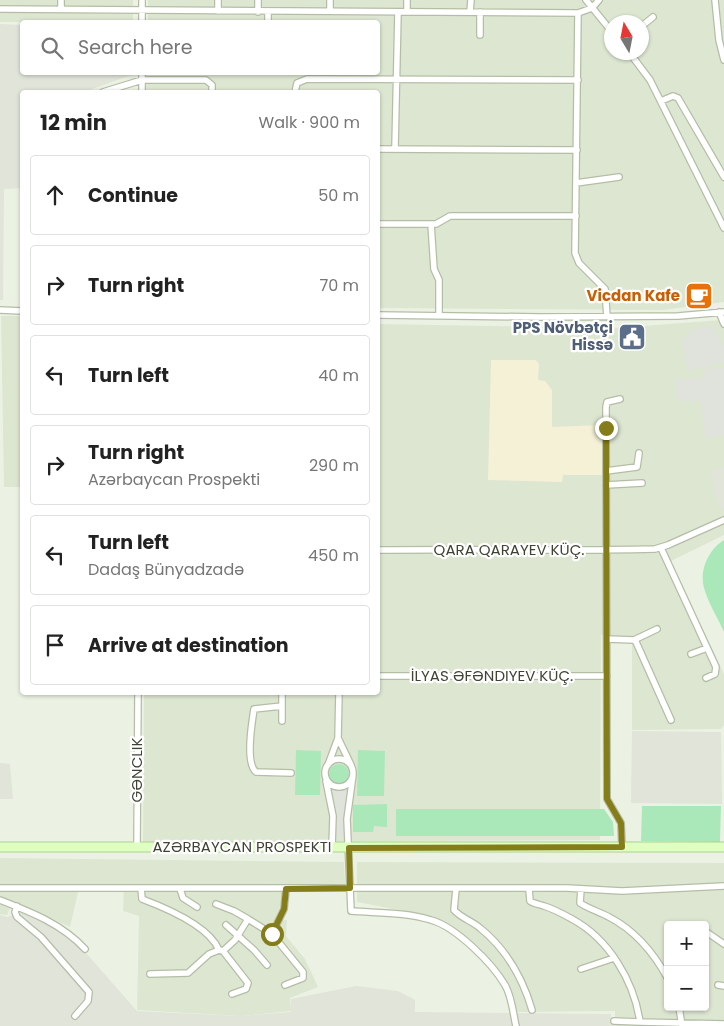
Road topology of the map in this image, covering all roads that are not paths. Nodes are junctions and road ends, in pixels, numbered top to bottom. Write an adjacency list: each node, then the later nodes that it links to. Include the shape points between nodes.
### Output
1 (61, 0): 13 (street)
2 (142, 0): 14 (street)
3 (218, 0): 15 (street)
4 (258, 0): 17 (street)
5 (330, 0): 16 (street)
6 (407, 0): 20 (street)
7 (470, 0): 21 (street)
8 (586, 0): 11 (street)
9 (599, 0): 11 (street)
10 (715, 0): 31 (street)
11 (592, 8): 23 (street); 28 (street)
12 (0, 9): 13 (street)
13 (61, 9): 14 (street)
14 (142, 11): 15 (street); 25 (street)
15 (218, 11): 17 (street)
16 (330, 11): 18 (street); 19 (street)
17 (258, 12): 18 (street)
18 (268, 12): 26 (street)
19 (398, 12): 20 (street); 34 (street)
20 (407, 12): 21 (street)
21 (470, 12): 22 (street)
22 (480, 12): 23 (street); 29 (street)
23 (578, 13): 35 (street)
24 (653, 18): 27 (street)
25 (142, 20)
26 (268, 20)
27 (649, 21)
28 (604, 22)
29 (480, 36)
30 (635, 60): 40 (street)
31 (724, 60)
32 (142, 75): 33 (street)
33 (142, 80): 36 (street); 37 (street); 38 (street, via 206,80 211,82)
34 (398, 80): 35 (street); 39 (street, via 307,79 297,83); 41 (street)
35 (578, 80): 43 (street)
36 (110, 90)
37 (142, 90)
38 (212, 90)
39 (295, 90)
40 (660, 101): 45 (street, via 673,96 678,98); 50 (street)
41 (395, 148): 42 (street); 43 (street)
42 (380, 149)
43 (577, 150): 46 (street)
44 (619, 177): 46 (street)
45 (724, 177)
46 (576, 183): 47 (street)
47 (576, 216): 49 (street, via 450,216); 56 (street, via 577,259 605,289)
48 (380, 224): 49 (street)
49 (431, 224): 55 (street, via 434,269 439,280)
50 (724, 228)
51 (0, 310): 52 (street)
52 (20, 310)
53 (722, 312): 56 (street); 57 (street)
54 (380, 315): 55 (street)
55 (439, 316): 56 (street)
56 (607, 317)
57 (724, 324)
58 (620, 399): 60 (street, via 610,400 606,407)
59 (639, 453): 60 (street, via 637,467)
60 (606, 471): 62 (street)
61 (642, 483): 62 (street)
62 (606, 485): 66 (street)
63 (724, 520): 64 (street, QARA QARAYEV KÜÇ.)
64 (661, 548): 66 (street, QARA QARAYEV KÜÇ.); 70 (street)
65 (380, 550): 66 (street, QARA QARAYEV KÜÇ.)
66 (606, 550): 68 (street)
67 (657, 629): 69 (street)
68 (607, 639): 69 (street); 73 (street)
69 (634, 640): 79 (street)
70 (707, 648): 71 (street); 74 (street, via 716,671)
71 (691, 654)
72 (380, 676): 73 (street, İLYAS ƏFƏNDIYEV KÜÇ.)
73 (607, 676): 88 (street, via 607,799 621,823)
74 (706, 678)
75 (138, 695): 90 (street, GƏNCLIK)
76 (282, 695): 78 (street)
77 (338, 695): 81 (street)
78 (282, 706): 80 (street); 84 (street, via 254,709 251,765 256,772)
79 (671, 720)
80 (282, 721)
81 (338, 738): 82 (street); 83 (street)
82 (327, 767): 83 (street, via 334,760 340,760 346,762); 85 (street)
83 (353, 772): 85 (street, via 349,784 340,788 331,784); 91 (street, via 348,811)
84 (291, 773)
85 (326, 776): 87 (street, via 333,816)
86 (0, 847): 90 (street, AZƏRBAYCAN PROSPEKTI)
87 (332, 847): 90 (street, AZƏRBAYCAN PROSPEKTI); 91 (street, AZƏRBAYCAN PROSPEKTI)
88 (622, 847): 89 (street, AZƏRBAYCAN PROSPEKTI); 91 (street, AZƏRBAYCAN PROSPEKTI)
89 (724, 847)
90 (137, 848)
91 (349, 848): 96 (street)
92 (724, 886): 100 (street, via 622,891)
93 (0, 888): 94 (street)
94 (141, 888): 95 (street); 112 (street, via 142,899 169,910 200,929)
95 (180, 888): 97 (street); 104 (street, via 183,898)
96 (350, 888): 97 (street); 98 (street); 127 (street, via 351,911 431,920 468,944 505,985)
97 (286, 889): 107 (street, via 284,909)
98 (456, 889): 99 (street); 120 (street, via 454,910 490,936 505,954 523,985)
99 (529, 889): 100 (street); 113 (street, via 530,901 587,928)
100 (581, 889): 116 (street, via 580,903 630,930 649,948)
101 (0, 900): 103 (street)
102 (216, 904): 105 (street)
103 (16, 906): 111 (street, via 58,926); 122 (street, via 17,917 41,937 89,992 88,1001)
104 (197, 907)
105 (248, 919): 107 (street); 109 (street)
106 (226, 925): 109 (street)
107 (272, 934): 118 (street, via 303,972 302,978)
108 (709, 934): 110 (street)
109 (238, 935): 112 (street); 114 (street)
110 (724, 944)
111 (85, 949)
112 (221, 951): 117 (street, via 209,954 188,974); 119 (street, via 248,983 246,989)
113 (614, 958): 115 (street); 124 (street, via 635,996)
114 (267, 965)
115 (582, 969)
116 (664, 973)
117 (150, 974)
118 (285, 985)
119 (232, 994)
120 (532, 1010)
121 (680, 1011): 125 (street)
122 (75, 1016)
123 (614, 1021): 124 (street)
124 (640, 1022): 125 (street)
125 (682, 1025): 126 (street)
126 (722, 1025)
127 (516, 1026)

